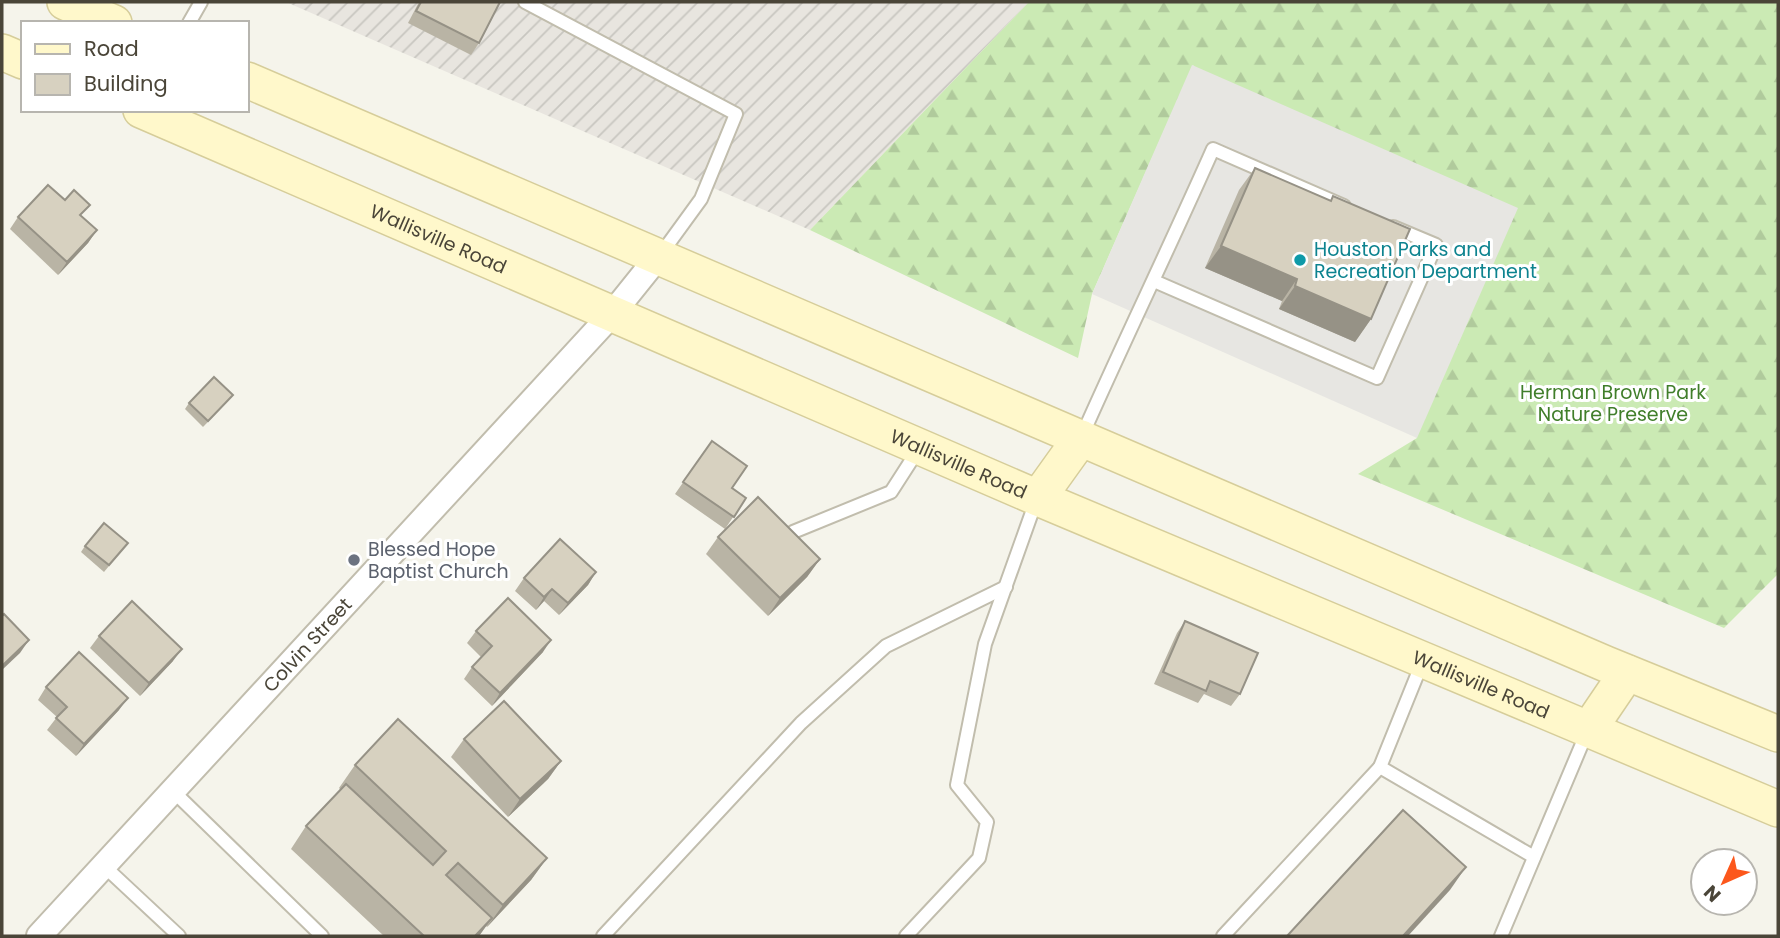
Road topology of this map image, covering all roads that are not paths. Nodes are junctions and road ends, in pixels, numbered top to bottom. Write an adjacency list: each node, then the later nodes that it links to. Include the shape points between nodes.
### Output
1 (65, 2): 4 (main road)
2 (201, 2): 5 (lane)
3 (525, 2): 12 (lane, via 736,114 701,199)
4 (109, 21)
5 (190, 21)
6 (2, 52): 7 (main road)
7 (21, 60)
8 (248, 80): 12 (main road)
9 (145, 112): 14 (main road, Wallisville Road)
10 (1362, 213): 13 (lane, via 1213,149)
11 (1386, 224): 13 (lane, via 1436,246 1377,378)
12 (657, 258): 14 (street, Colvin Street); 15 (main road)
13 (1154, 281): 15 (lane)
14 (612, 314): 16 (main road, Wallisville Road); 25 (street, Colvin Street)
15 (1081, 439): 17 (main road); 21 (main road)
16 (920, 447): 17 (main road, Wallisville Road); 18 (lane, via 891,492)
17 (1038, 498): 19 (lane); 20 (main road, Wallisville Road)
18 (793, 532)
19 (1006, 587): 32 (lane, via 886,646 801,723); 33 (lane, via 985,644 957,785 986,822 979,858)
20 (1424, 659): 22 (main road, Wallisville Road); 24 (lane)
21 (1627, 673): 22 (main road); 23 (main road)
22 (1589, 729): 26 (main road, Wallisville Road); 27 (lane)
23 (1778, 734)
24 (1380, 768): 27 (lane); 34 (lane)
25 (173, 791): 28 (street, Colvin Street); 31 (lane)
26 (1778, 809)
27 (1534, 857): 35 (lane)
28 (104, 866): 29 (street, Colvin Street); 30 (lane)
29 (39, 936)
30 (179, 936)
31 (322, 936)
32 (603, 936)
33 (906, 936)
34 (1223, 936)
35 (1501, 936)

